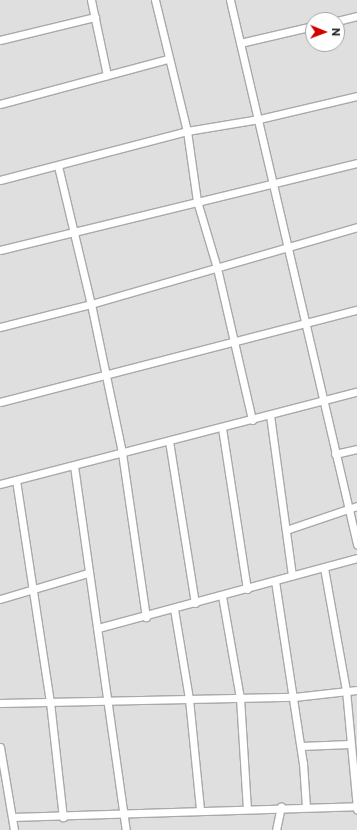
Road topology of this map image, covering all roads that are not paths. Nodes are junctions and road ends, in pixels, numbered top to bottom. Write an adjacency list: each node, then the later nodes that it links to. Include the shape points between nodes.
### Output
1 (91, 0): 4 (street)
2 (155, 0): 10 (street)
3 (230, 0): 9 (street)
4 (95, 16): 8 (street); 11 (street)
5 (357, 16): 6 (street)
6 (345, 19)
7 (305, 28): 9 (street)
8 (0, 40)
9 (240, 43): 14 (street)
10 (168, 59): 11 (street); 15 (street)
11 (107, 75): 13 (street)
12 (357, 96): 14 (street)
13 (0, 104)
14 (259, 119): 15 (street); 19 (street)
15 (187, 131): 17 (street); 20 (street)
16 (357, 163): 19 (street)
17 (58, 166): 18 (street); 22 (street)
18 (0, 180)
19 (275, 185): 20 (street); 23 (street)
20 (197, 201): 22 (street); 25 (street)
21 (357, 227): 23 (street)
22 (72, 234): 24 (street); 26 (street)
23 (290, 246): 25 (street); 28 (street)
24 (0, 250)
25 (217, 268): 26 (street); 30 (street)
26 (91, 304): 29 (street); 31 (street)
27 (357, 310): 28 (street)
28 (305, 324): 30 (street); 33 (street)
29 (0, 327)
30 (233, 343): 31 (street); 36 (street)
31 (105, 376): 34 (street); 40 (street)
32 (357, 392): 33 (street)
33 (322, 401): 35 (street); 41 (street)
34 (0, 402)
35 (270, 416): 36 (street); 47 (street)
36 (252, 420): 37 (street)
37 (222, 428): 38 (street); 54 (street)
38 (169, 441): 40 (street); 58 (street)
39 (357, 449): 41 (street)
40 (122, 453): 42 (street); 60 (street)
41 (335, 454): 46 (street)
42 (74, 466): 43 (street); 51 (street)
43 (16, 480): 44 (street); 55 (street)
44 (0, 484)
45 (357, 506): 46 (street)
46 (348, 509): 47 (street); 48 (street)
47 (286, 530): 52 (street)
48 (357, 544)
49 (357, 558): 50 (street)
50 (324, 568): 52 (street); 62 (street)
51 (88, 573): 55 (street); 61 (street)
52 (292, 576): 53 (street)
53 (274, 581): 54 (street); 64 (street)
54 (246, 589): 56 (street)
55 (33, 590): 57 (street); 68 (street)
56 (222, 596): 58 (street); 65 (street)
57 (0, 599)
58 (195, 603): 59 (street)
59 (174, 609): 60 (street); 66 (street)
60 (146, 617): 61 (street)
61 (98, 628): 67 (street)
62 (346, 690): 63 (street); 64 (street); 70 (street)
63 (357, 690)
64 (294, 697): 65 (street); 71 (street)
65 (240, 698): 66 (street); 76 (street)
66 (189, 699): 67 (street); 77 (street)
67 (107, 700): 68 (street); 78 (street)
68 (50, 702): 69 (street); 80 (street)
69 (0, 703)
70 (350, 744): 71 (street); 75 (street)
71 (301, 746): 74 (street)
72 (0, 747): 79 (street)
73 (281, 807): 74 (street); 76 (street); 83 (street)
74 (306, 807): 75 (street)
75 (357, 807)
76 (247, 808): 77 (street)
77 (200, 810): 78 (street)
78 (125, 814): 80 (street); 82 (street)
79 (12, 817): 80 (street); 81 (street)
80 (63, 817)
81 (14, 830)
82 (126, 830)
83 (276, 830)

